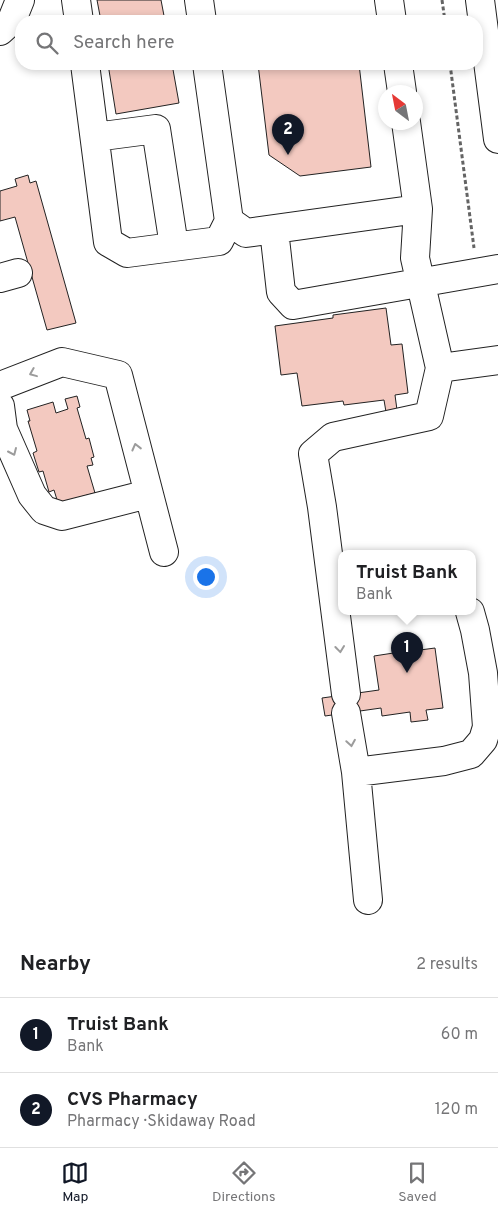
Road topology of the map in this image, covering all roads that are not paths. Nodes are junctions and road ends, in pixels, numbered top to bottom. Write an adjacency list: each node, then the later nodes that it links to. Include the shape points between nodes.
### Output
1 (20, 0): 9 (main road, via 12,20)
2 (76, 0): 6 (main road)
3 (199, 0): 7 (main road)
4 (389, 0): 8 (main road)
5 (480, 0): 10 (main road)
6 (78, 15)
7 (201, 15)
8 (391, 15)
9 (0, 31)
10 (492, 41): 17 (main road)
11 (86, 70): 16 (main road)
12 (208, 70): 19 (main road)
13 (399, 70): 14 (main road)
14 (401, 85)
15 (407, 130): 18 (main road)
16 (95, 137): 21 (main road, via 108,242 127,253); 21 (main road, via 156,129)
17 (498, 138)
18 (418, 209): 20 (main road); 23 (main road, via 415,258)
19 (229, 221): 20 (main road, via 246,234); 21 (main road, via 219,241)
20 (274, 230): 23 (main road, via 281,292 293,305)
21 (174, 246)
22 (486, 262): 23 (main road)
23 (421, 284): 25 (main road)
24 (498, 360): 25 (main road)
25 (440, 368): 30 (main road, via 429,416 334,437 313,454)
26 (0, 386): 28 (main road, one-way to 26, via 118,375 62,362)
27 (0, 406): 28 (main road, one-way to 28, via 3,429 32,495 44,510 62,516)
28 (148, 494): 29 (main road)
29 (164, 552)
30 (338, 603)
31 (339, 615): 34 (main road, one-way to 34, via 346,704)
32 (471, 615): 33 (main road)
33 (491, 672): 34 (main road, via 487,727 483,740 471,754 444,761)
34 (356, 772): 35 (main road)
35 (368, 900)

